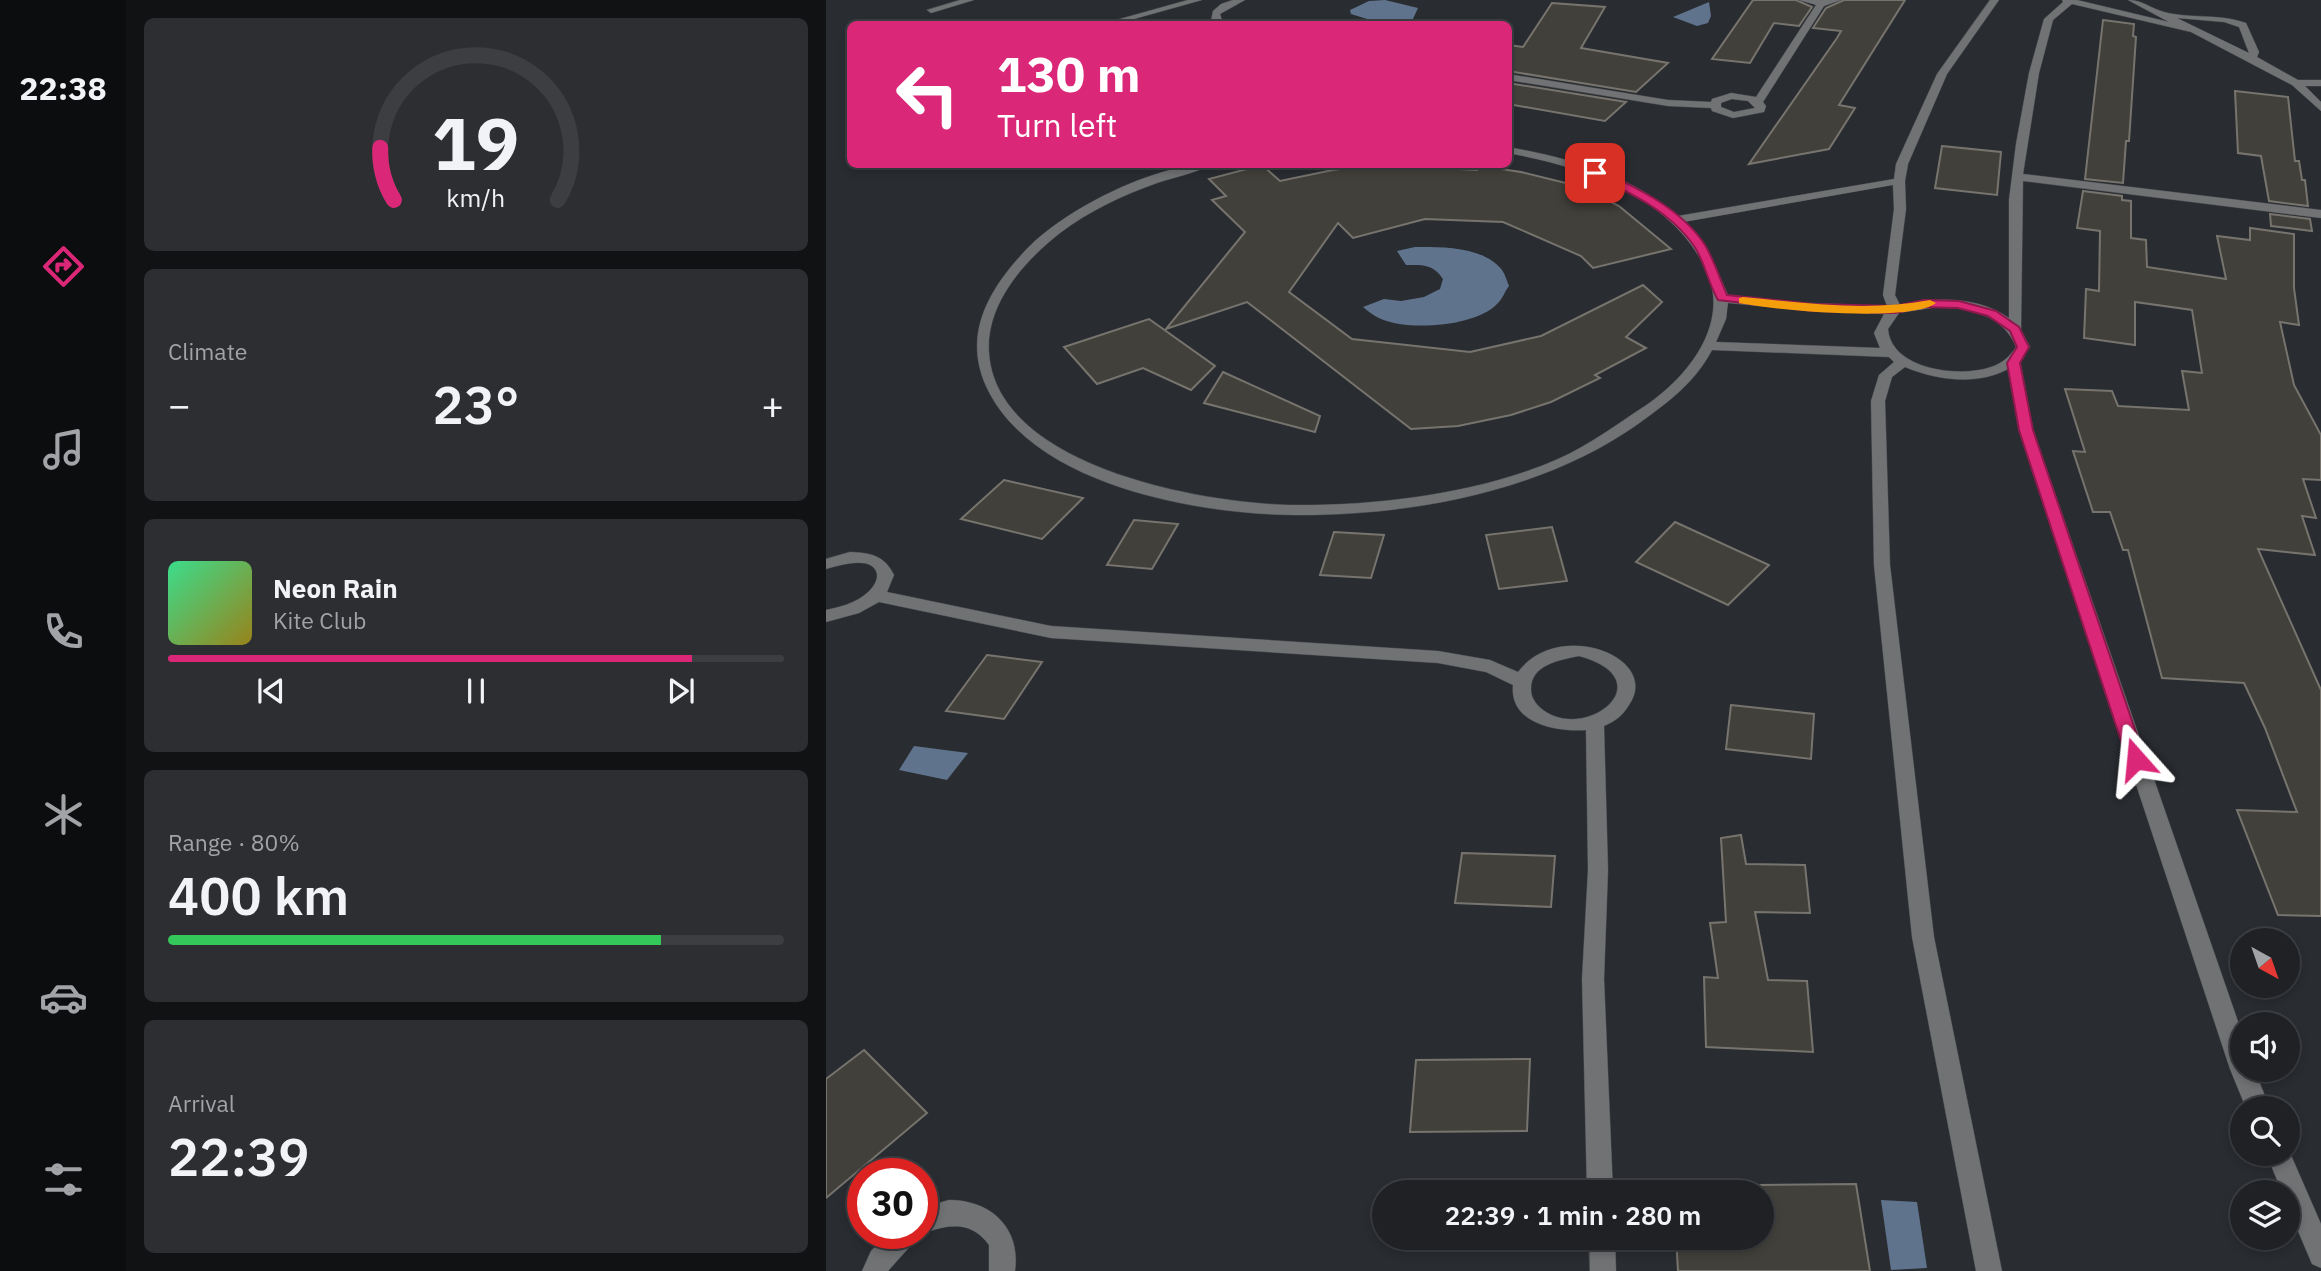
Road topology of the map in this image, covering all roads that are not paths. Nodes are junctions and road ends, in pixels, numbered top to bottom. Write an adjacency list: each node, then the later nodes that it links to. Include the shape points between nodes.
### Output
1 (970, 0): 10 (street)
2 (1199, 0): 12 (street)
3 (1241, 0): 13 (street, via 1224,6 1216,13)
4 (1804, 0): 9 (street)
5 (1837, 0): 9 (street)
6 (1996, 0): 25 (street, via 1942,74 1902,164)
7 (2132, 0): 11 (street)
8 (2069, 1): 14 (street); 24 (street, via 2049,19 2034,73)
9 (1821, 4): 19 (street)
10 (931, 10)
11 (2167, 15): 14 (street); 15 (street, via 2225,19 2243,25 2254,51)
12 (1118, 21)
13 (1216, 21)
14 (2198, 31): 15 (street)
15 (2252, 58): 17 (street)
16 (1512, 78): 20 (street, via 1685,106)
17 (2296, 83): 18 (street); 21 (street)
18 (2321, 83)
19 (1758, 102): 20 (street, via 1731,96); 20 (street, via 1760,110 1744,115 1723,113)
20 (1714, 105)
21 (2321, 108)
22 (1512, 151): 27 (street, via 1595,173 1640,194)
23 (1193, 168): 31 (street, via 1116,197 1035,248 1004,282 985,320 982,359 996,398 1029,435 1080,467 1149,491 1230,506 1320,510 1411,502 1498,484 1575,457 1613,435 1681,386)
24 (2018, 177): 26 (street); 30 (street)
25 (1899, 181): 27 (street); 29 (street, via 1889,295)
26 (2321, 214)
27 (1677, 220): 28 (street, via 1700,246)
28 (1722, 298): 29 (street, via 1813,308); 31 (street)
29 (1895, 310): 30 (street, via 1924,303 1959,304 1992,314); 32 (street, via 1881,333)
30 (2015, 329): 33 (street, via 2023,347)
31 (1708, 346): 32 (street)
32 (1898, 357): 33 (street, via 1918,368 1953,375 1988,374); 49 (street, via 1878,401 1882,565 1923,937)
33 (2014, 363): 39 (street, via 2026,430)
34 (826, 564): 35 (street, via 853,558 882,564 887,573)
35 (877, 596): 36 (street, via 843,614); 37 (street, via 1051,632 1438,657 1490,666)
36 (826, 616)
37 (1521, 681): 38 (street, via 1521,697 1549,722); 38 (street, via 1542,657 1560,651 1579,650 1614,662 1626,681 1623,702 1612,715)
38 (1595, 723): 41 (street, via 1598,870 1593,979)
39 (2230, 1034)
40 (2283, 1166): 45 (street)
41 (1600, 1180)
42 (938, 1216): 47 (street, via 972,1214 991,1224 1002,1243)
43 (890, 1249): 46 (street)
44 (1602, 1250): 48 (street)
45 (2321, 1255)
46 (875, 1271)
47 (1002, 1271)
48 (1603, 1271)
49 (1989, 1271)

